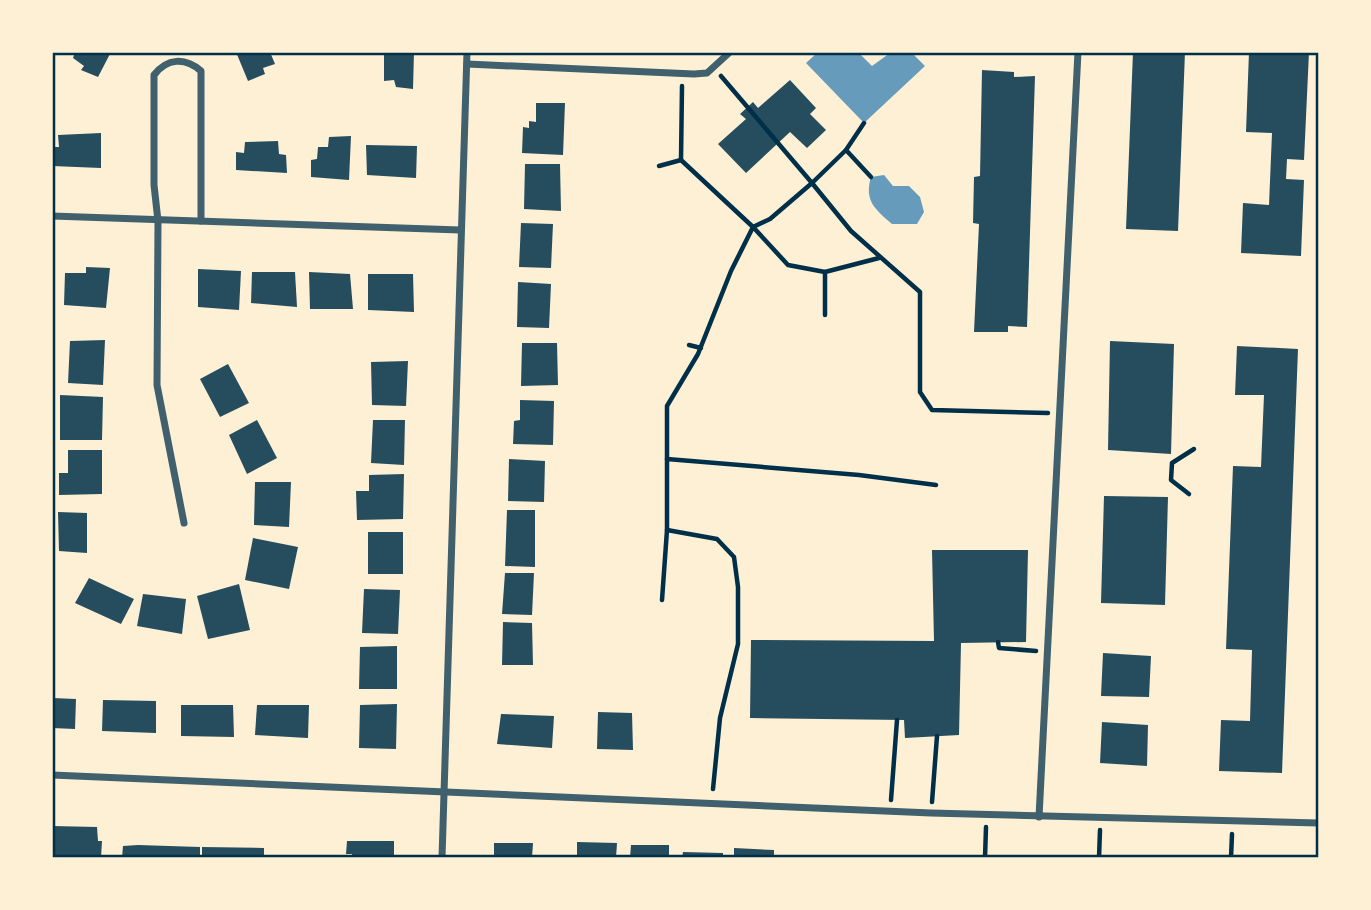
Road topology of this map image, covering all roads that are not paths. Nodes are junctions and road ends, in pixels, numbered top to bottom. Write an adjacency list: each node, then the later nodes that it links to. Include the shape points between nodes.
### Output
1 (467, 52): 4 (street)
2 (730, 52): 4 (street, via 708,73)
3 (1078, 52): 12 (street)
4 (467, 64): 8 (street)
5 (52, 216): 6 (street)
6 (158, 221): 7 (street); 7 (street, via 154,75 161,66 179,60 201,71); 9 (street, via 157,385)
7 (201, 221): 8 (street)
8 (460, 230): 11 (street)
9 (184, 523)
10 (52, 775): 11 (street)
11 (443, 794): 12 (street); 14 (street)
12 (1039, 817): 13 (street)
13 (1318, 823)
14 (442, 858)

